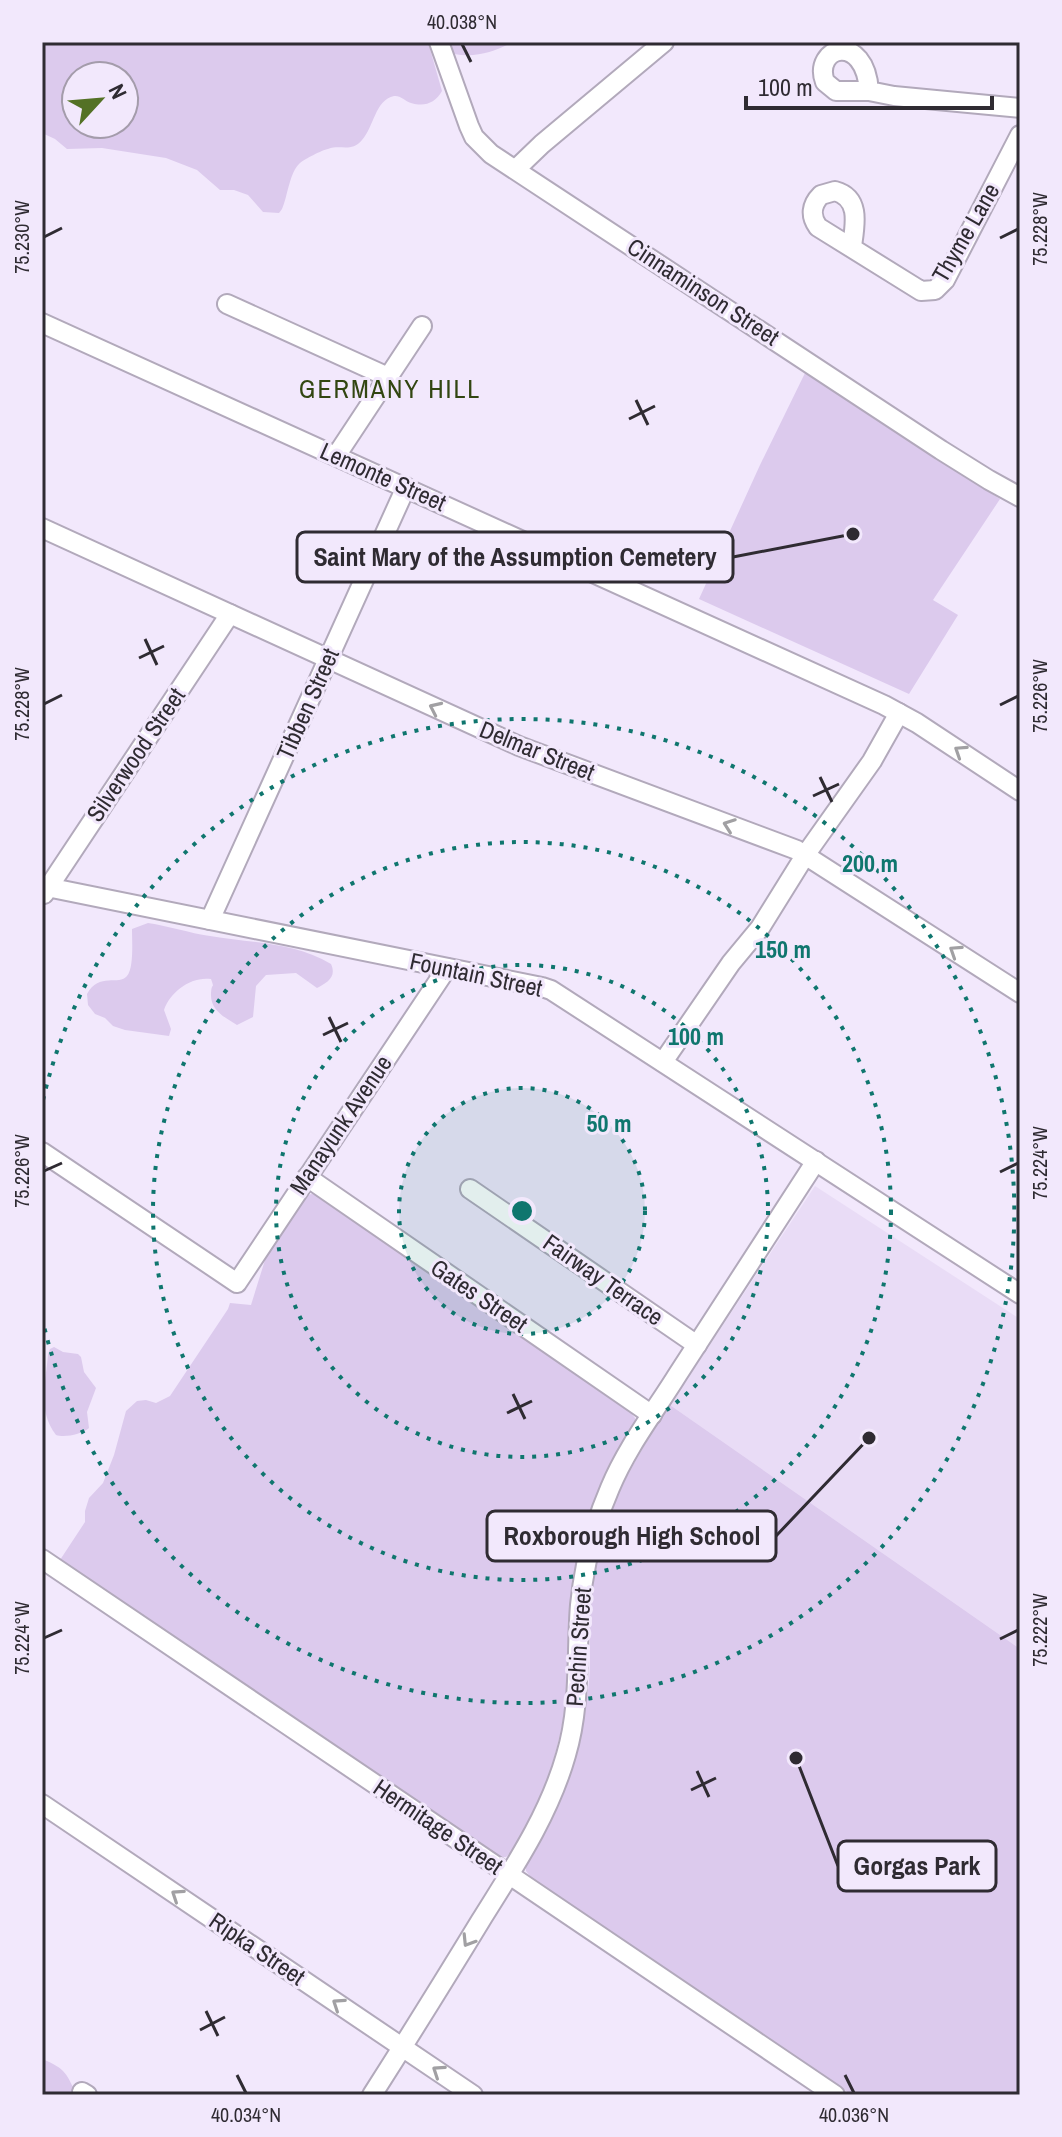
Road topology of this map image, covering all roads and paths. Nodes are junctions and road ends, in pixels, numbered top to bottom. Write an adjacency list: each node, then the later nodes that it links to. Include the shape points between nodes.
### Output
1 (439, 42): 6 (street, Cinnaminson Street, via 474,137)
2 (664, 42): 6 (street, via 652,62)
3 (869, 91): 4 (street)
4 (1020, 108)
5 (1020, 135): 7 (street, Thyme Lane, via 935,290 921,291)
6 (516, 169): 14 (street, Cinnaminson Street)
7 (852, 246)
8 (227, 304): 11 (street)
9 (42, 323): 12 (street, Lemonte Street)
10 (422, 326): 11 (street)
11 (388, 377): 12 (street)
12 (336, 456): 13 (street, Lemonte Street)
13 (406, 487): 17 (street, Tibben Street); 18 (street, Lemonte Street)
14 (1020, 497)
15 (42, 528): 16 (street, Delmar Street)
16 (230, 614): 17 (street, Delmar Street); 21 (street, Silverwood Street)
17 (328, 659): 20 (street, Delmar Street, one-way to 17, via 549,758); 22 (street, Tibben Street)
18 (899, 713): 19 (street, Lemonte Street, one-way to 18); 20 (street)
19 (1020, 791)
20 (806, 854): 24 (street, Delmar Street, one-way to 20); 25 (street, via 760,928)
21 (44, 890): 22 (street, Fountain Street)
22 (210, 920): 23 (street, Fountain Street)
23 (447, 968): 25 (street, Fountain Street, via 551,990); 28 (street, Manayunk Avenue)
24 (1020, 993)
25 (663, 1062): 27 (street, Fountain Street)
26 (42, 1152): 28 (street, Manayunk Avenue, via 237,1283)
27 (816, 1161): 30 (street, Fountain Street); 31 (street, Pechin Street)
28 (307, 1177): 32 (street, Gates Street)
29 (470, 1189): 31 (street, Fairway Terrace)
30 (1020, 1294)
31 (697, 1345): 32 (street, Pechin Street)
32 (652, 1415): 35 (street, Pechin Street, via 622,1463 595,1529 580,1604 574,1726 556,1787)
33 (42, 1559): 35 (street, Hermitage Street)
34 (42, 1804): 36 (street, Ripka Street, one-way to 34)
35 (509, 1875): 36 (street, Pechin Street, one-way to 36); 39 (street, Hermitage Street)
36 (402, 2047): 37 (street, Pechin Street); 38 (street, Ripka Street, one-way to 36)
37 (372, 2095)
38 (473, 2095)
39 (835, 2095)

